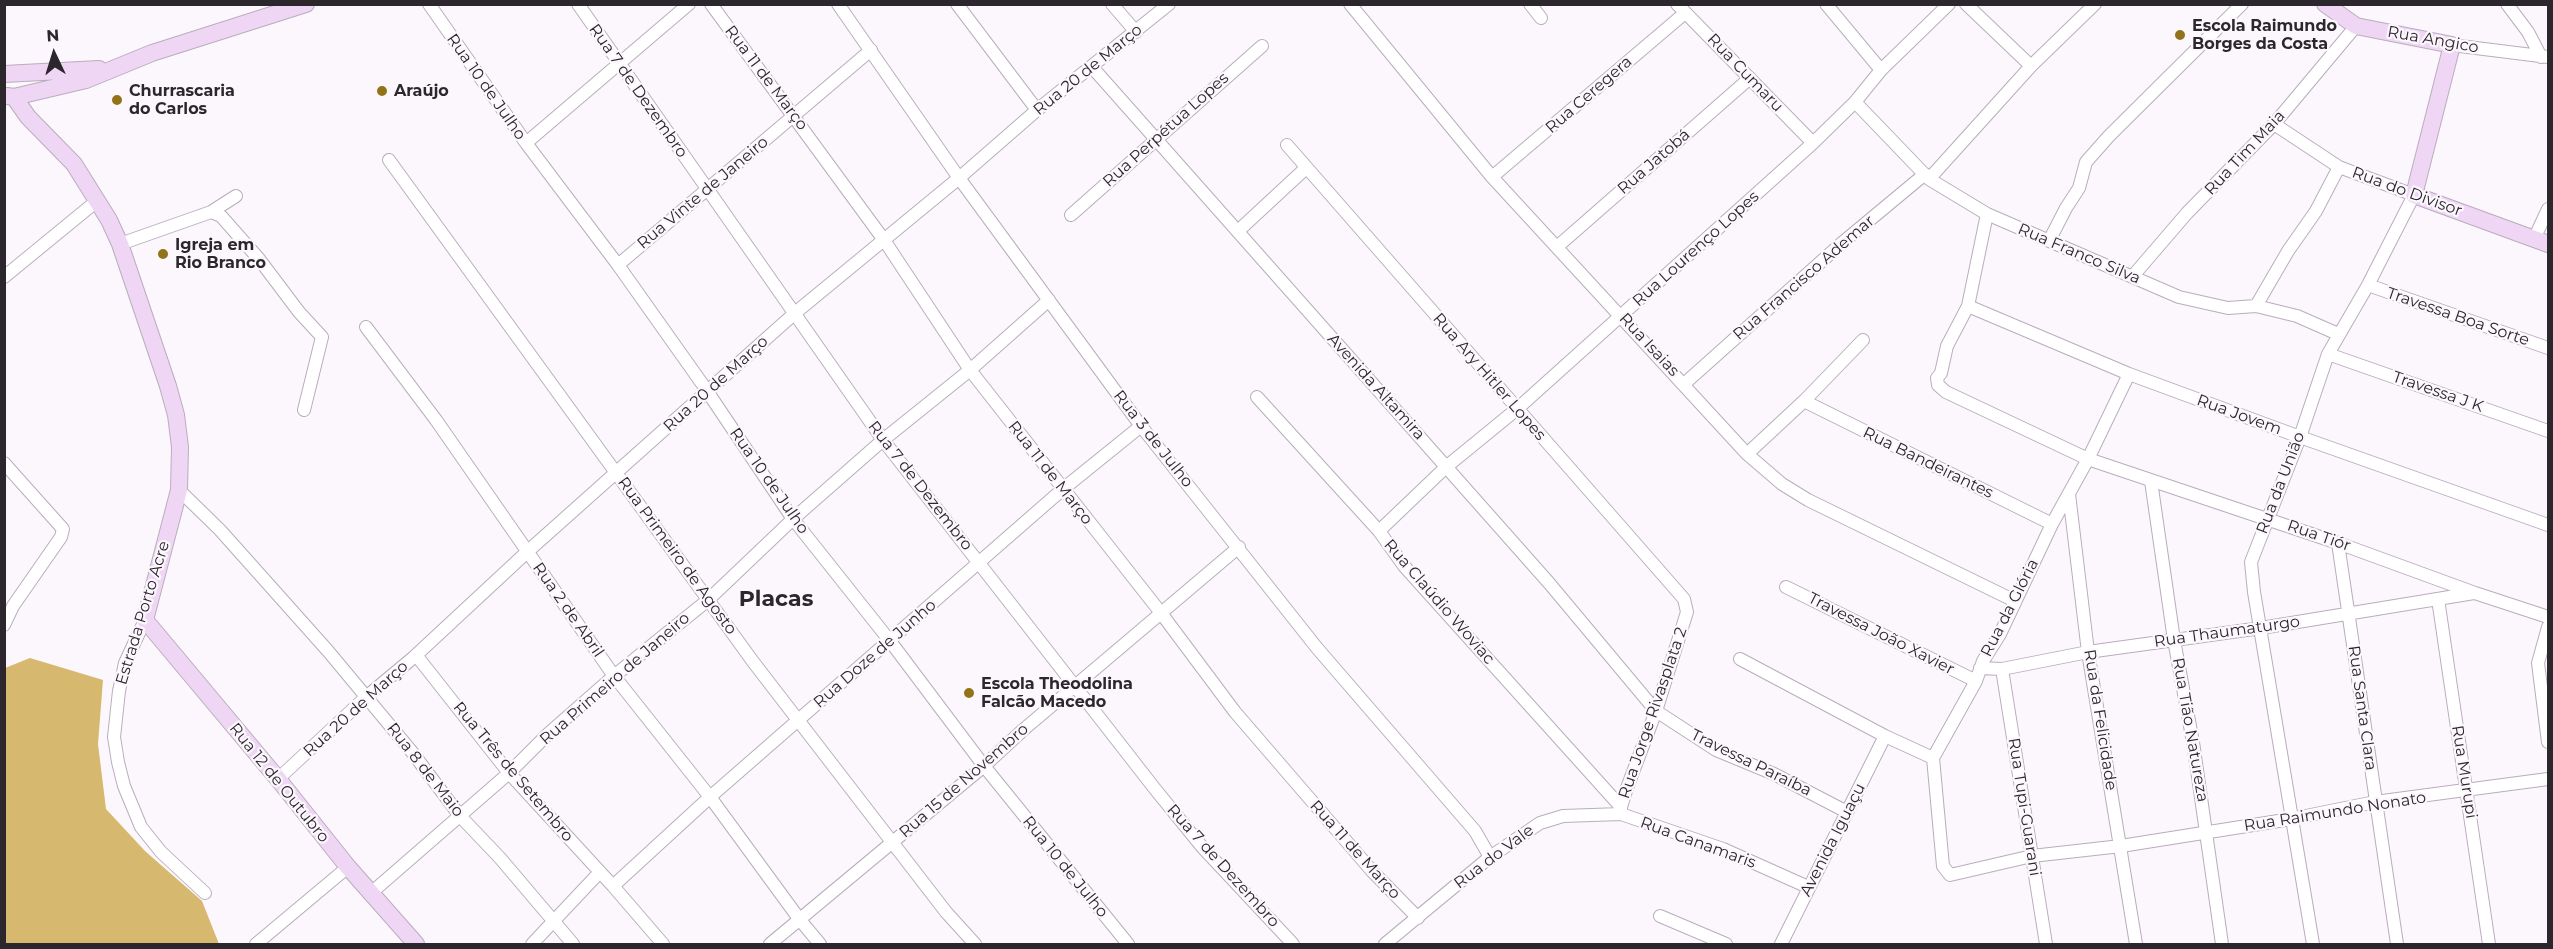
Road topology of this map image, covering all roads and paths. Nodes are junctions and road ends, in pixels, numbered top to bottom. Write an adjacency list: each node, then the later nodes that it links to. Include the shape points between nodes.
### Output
1 (306, 4): 30 (street)
2 (429, 4): 41 (street, Rua 10 de Julho)
3 (578, 4): 27 (street, Rua 7 de Dezembro)
4 (688, 4): 27 (street)
5 (711, 4): 37 (street, Rua 11 de Março)
6 (838, 4): 25 (street, Rua 3 de Julho)
7 (957, 4): 36 (street)
8 (1112, 4): 22 (street)
9 (1169, 4): 22 (street, Rua 20 de Março)
10 (1350, 4): 47 (street, Rua Isaias)
11 (1530, 4): 20 (street)
12 (1826, 4): 31 (street)
13 (1949, 4): 31 (street, Rua Lourenço Lopes)
14 (1966, 4): 28 (street)
15 (2095, 4): 28 (street, Rua Francisco Ademar)
16 (2242, 4): 59 (street, via 2086,162 2079,188)
17 (2325, 4): 21 (street, Rua Angico)
18 (2507, 4): 26 (street)
19 (1681, 9): 33 (street, Rua Cumaru); 47 (street, Rua Ceregera)
20 (1541, 18)
21 (2356, 26): 23 (street, Rua Angico); 38 (street, Rua Tim Maia)
22 (1136, 32): 29 (street, Rua 20 de Março)
23 (2452, 45): 26 (street, Rua Angico); 50 (street, Rua da União)
24 (1262, 46): 39 (street, Rua Perpétua Lopes)
25 (871, 50): 37 (street, Rua Vinte de Janeiro); 48 (street, Rua 3 de Julho)
26 (2545, 57)
27 (618, 63): 41 (street); 49 (street, Rua 7 de Dezembro)
28 (2031, 66): 46 (street, Rua Francisco Ademar)
29 (1092, 67): 36 (street, Rua 20 de Março); 39 (street, Avenida Altamira)
30 (109, 69): 32 (street); 34 (street, via 86,80)
31 (1881, 70): 35 (street, Rua Lourenço Lopes)
32 (4, 74)
33 (1750, 78): 40 (street, Rua Cumaru); 62 (street, Rua Jatobá)
34 (9, 97): 52 (street, Estrada Porto Acre, via 74,164)
35 (1855, 102): 40 (street, Rua Lourenço Lopes); 46 (street, Rua Franco Silva)
36 (1037, 110): 48 (street, Rua 20 de Março)
37 (794, 116): 49 (street, Rua Vinte de Janeiro); 58 (street, Rua 11 de Março)
38 (2274, 124): 44 (street, Rua do Divisor); 65 (street, Rua Tim Maia, via 2187,213)
39 (1156, 141): 55 (street, Rua Perpétua Lopes); 57 (street, Avenida Altamira)
40 (1813, 142): 71 (street, Rua Lourenço Lopes)
41 (526, 143): 63 (street, Rua 10 de Julho)
42 (1287, 145): 45 (street, Rua Ary Hitler Lopes)
43 (389, 160): 93 (street, Rua Primeiro de Agosto)
44 (2339, 167): 50 (street, Rua do Divisor); 69 (street)
45 (1306, 168): 57 (street); 83 (street, Rua Ary Hitler Lopes)
46 (1927, 176): 56 (street, Rua Franco Silva); 79 (street, Rua Francisco Ademar, via 1842,243)
47 (1492, 177): 62 (street, Rua Isaias)
48 (959, 178): 58 (street, Rua 20 de Março); 67 (street, Rua 3 de Julho)
49 (706, 190): 63 (street, Rua Vinte de Janeiro); 70 (street, Rua 7 de Dezembro)
50 (2414, 195): 60 (street, Rua do Divisor); 66 (street, Rua da União)
51 (236, 196): 54 (street)
52 (98, 200): 61 (street, Estrada Porto Acre); 64 (street)
53 (2548, 209): 60 (street)
54 (212, 212): 61 (street); 84 (street, via 221,216 322,337)
55 (1071, 214)
56 (1986, 214): 59 (street, Rua Franco Silva); 68 (street)
57 (1238, 231): 92 (street, Avenida Altamira)
58 (884, 240): 70 (street, Rua 20 de Março); 77 (street, Rua 11 de Março)
59 (2049, 241): 65 (street, Rua Franco Silva)
60 (2541, 241)
61 (120, 244): 96 (street, Estrada Porto Acre, via 176,415)
62 (1558, 246): 71 (street, Rua Isaias)
63 (618, 265): 80 (street, Rua 10 de Julho)
64 (4, 277)
65 (2132, 277): 69 (street, Rua Franco Silva, via 2179,297 2228,308)
66 (2368, 285): 73 (street, Rua da União); 75 (street, Travessa Boa Sorte)
67 (1049, 300): 77 (street, Rua Primeiro de Janeiro); 85 (street, Rua 3 de Julho)
68 (1968, 306): 78 (street, Rua Jovem); 90 (street, Rua Tiór, via 1947,346 1938,386)
69 (2256, 306): 73 (street, Rua Franco Silva, via 2297,316)
70 (795, 313): 80 (street, Rua 20 de Março); 88 (street, Rua 7 de Dezembro)
71 (1621, 316): 79 (street, Rua Isaias); 83 (street, Rua Lourenço Lopes)
72 (366, 327): 105 (street, Rua 2 de Abril)
73 (2338, 334): 76 (street, Rua da União)
74 (1863, 340): 82 (street)
75 (2548, 348)
76 (2328, 354): 86 (street, Travessa J K); 87 (street, Rua da União)
77 (970, 370): 88 (street, Rua Primeiro de Janeiro); 95 (street, Rua 11 de Março)
78 (2129, 374): 87 (street, Rua Jovem); 90 (street, Rua da Glória)
79 (1684, 384): 89 (street, Rua Isaias)
80 (707, 392): 93 (street, Rua 20 de Março); 98 (street, Rua 10 de Julho)
81 (1257, 397): 102 (street, Rua Claúdio Woviac)
82 (1804, 401): 89 (street); 100 (street, Rua Bandeirantes)
83 (1517, 409): 92 (street, Rua Lourenço Lopes); 113 (street, Rua Ary Hitler Lopes, via 1680,593)
84 (304, 410)
85 (1140, 426): 95 (street, Rua Doze de Junho); 104 (street, Rua 3 de Julho)
86 (2548, 431)
87 (2300, 437): 99 (street, Rua da União); 101 (street, Rua Jovem)
88 (883, 440): 98 (street, Rua Primeiro de Janeiro); 106 (street, Rua 7 de Dezembro)
89 (1747, 454): 111 (street, Rua Isaias, via 1808,500)
90 (2088, 459): 94 (street, Rua Tiór); 97 (street, Rua da Glória)
91 (4, 463): 112 (street, via 63,529)
92 (1446, 467): 102 (street, Rua Lourenço Lopes); 132 (street, Avenida Altamira)
93 (617, 474): 105 (street, Rua 20 de Março); 110 (street, Rua Primeiro de Agosto)
94 (2151, 481): 99 (street, Rua Tiór); 122 (street, Rua Tião Natureza)
95 (1063, 489): 106 (street, Rua Doze de Junho); 114 (street, Rua 11 de Março)
96 (180, 490): 117 (street, Estrada Porto Acre); 131 (street, Rua 8 de Maio, via 266,580)
97 (2069, 494): 100 (street, Rua da Glória); 123 (street, Rua da Felicidade)
98 (793, 519): 110 (street, Rua Primeiro de Janeiro); 121 (street, Rua 10 de Julho)
99 (2266, 519): 103 (street, Rua Tiór); 120 (street, Rua da União, via 2251,562)
100 (2052, 524): 111 (street, Rua da Glória)
101 (2548, 525)
102 (1379, 531): 144 (street, Rua Claúdio Woviac, via 1404,566)
103 (2338, 543): 108 (street, Rua Tiór); 115 (street, Rua Santa Clara)
104 (1239, 547): 114 (street, Rua 15 de Novembro); 152 (street, Rua 3 de Julho, via 1317,648 1475,831)
105 (527, 552): 124 (street, Rua 20 de Março); 128 (street, Rua 2 de Abril)
106 (980, 563): 121 (street, Rua Doze de Junho); 130 (street, Rua 7 de Dezembro)
107 (1786, 587): 129 (street, Travessa João Xavier)
108 (2475, 593): 109 (street, Rua Thaumaturgo); 116 (street, Rua Tiór)
109 (2438, 599): 115 (street, Rua Thaumaturgo); 141 (street, Rua Murupi)
110 (708, 600): 128 (street, Rua Primeiro de Janeiro); 133 (street, Rua Primeiro de Agosto)
111 (2015, 600): 126 (street, Rua da Glória)
112 (8, 609): 118 (street)
113 (1687, 612): 132 (street, Rua Jorge Rivasplata 2)
114 (1161, 613): 130 (street, Rua 15 de Novembro); 160 (street, Rua 11 de Março, via 1265,749)
115 (2348, 614): 120 (street, Rua Thaumaturgo); 143 (street, Rua Santa Clara)
116 (2548, 617)
117 (145, 620): 139 (street, Rua 12 de Outubro); 157 (street, Estrada Porto Acre, via 125,663 119,691 114,737 118,762 141,827 160,852)
118 (4, 625)
119 (2548, 627): 135 (street, via 2538,663)
120 (2261, 628): 122 (street, Rua Thaumaturgo); 147 (street, Rua da União)
121 (890, 640): 133 (street, Rua Doze de Junho); 137 (street, Rua 10 de Julho)
122 (2174, 640): 123 (street, Rua Thaumaturgo); 148 (street, Rua Tião Natureza)
123 (2088, 652): 127 (street, Rua Thaumaturgo); 150 (street, Rua da Felicidade)
124 (416, 655): 131 (street, Rua 20 de Março); 138 (street, Rua Três de Setembro)
125 (1740, 659): 134 (street)
126 (1980, 668): 127 (street, Rua Thaumaturgo); 129 (street, Rua da Glória)
127 (2002, 669): 151 (street, Rua Tupi-Guarani)
128 (614, 676): 138 (street, Rua Primeiro de Janeiro); 142 (street, Rua 2 de Abril)
129 (1976, 681): 136 (street, Rua da Glória)
130 (1074, 686): 137 (street, Rua 15 de Novembro); 172 (street, Rua 7 de Dezembro, via 1203,848)
131 (366, 697): 139 (street, Rua 20 de Março); 146 (street, Rua 8 de Maio)
132 (1656, 711): 144 (street, Rua Jorge Rivasplata 2); 145 (street, Travessa Paraíba, via 1716,750 1774,774)
133 (800, 721): 142 (street, Rua Doze de Junho); 149 (street, Rua Primeiro de Agosto)
134 (1885, 736): 136 (street); 145 (street, Avenida Iguaçu)
135 (2548, 742)
136 (1933, 758): 151 (street, Rua Raimundo Nonato, via 1943,866 1947,873)
137 (984, 766): 149 (street, Rua 15 de Novembro); 171 (street, Rua 10 de Julho)
138 (509, 773): 146 (street, Rua Primeiro de Janeiro); 154 (street, Rua Três de Setembro)
139 (278, 779): 153 (street, Rua 12 de Outubro)
140 (2548, 779): 141 (street, Rua Raimundo Nonato)
141 (2467, 792): 143 (street, Rua Raimundo Nonato); 181 (street, Rua Murupi)
142 (710, 797): 155 (street, Rua Doze de Junho); 161 (street, Rua 2 de Abril)
143 (2375, 802): 147 (street, Rua Raimundo Nonato); 180 (street, Rua Santa Clara)
144 (1621, 811): 152 (street, Rua do Vale, via 1551,818); 156 (street, Rua Canamaris, via 1723,849)
145 (1847, 812): 156 (street, Avenida Iguaçu)
146 (460, 816): 158 (street, Rua Primeiro de Janeiro); 162 (street, Rua 8 de Maio)
147 (2291, 819): 148 (street, Rua Raimundo Nonato); 179 (street, Rua da União)
148 (2206, 833): 150 (street, Rua Raimundo Nonato); 178 (street, Rua Tião Natureza)
149 (892, 843): 161 (street, Rua 15 de Novembro); 170 (street, Rua Primeiro de Agosto)
150 (2121, 846): 151 (street, Rua Raimundo Nonato); 177 (street, Rua da Felicidade)
151 (2032, 856): 176 (street, Rua Tupi-Guarani)
152 (1490, 857): 160 (street, Rua do Vale)
153 (348, 867): 158 (street, Rua 12 de Outubro); 163 (street)
154 (599, 873): 155 (street, Rua Três de Setembro); 162 (street)
155 (614, 886): 167 (street, Rua Três de Setembro)
156 (1808, 887): 175 (street, Avenida Iguaçu)
157 (205, 893)
158 (371, 893): 164 (street, Rua 12 de Outubro)
159 (1660, 916): 174 (street)
160 (1418, 918): 173 (street, Rua do Vale)
161 (800, 920): 168 (street, Rua 15 de Novembro); 169 (street, Rua 2 de Abril)
162 (551, 922): 165 (street); 166 (street, Rua 8 de Maio)
163 (256, 945)
164 (416, 945)
165 (532, 945)
166 (573, 945)
167 (663, 945)
168 (770, 945)
169 (820, 945)
170 (975, 945)
171 (1128, 945)
172 (1293, 945)
173 (1385, 945)
174 (1726, 945)
175 (1781, 945)
176 (2046, 945)
177 (2136, 945)
178 (2222, 945)
179 (2313, 945)
180 (2397, 945)
181 (2489, 945)

